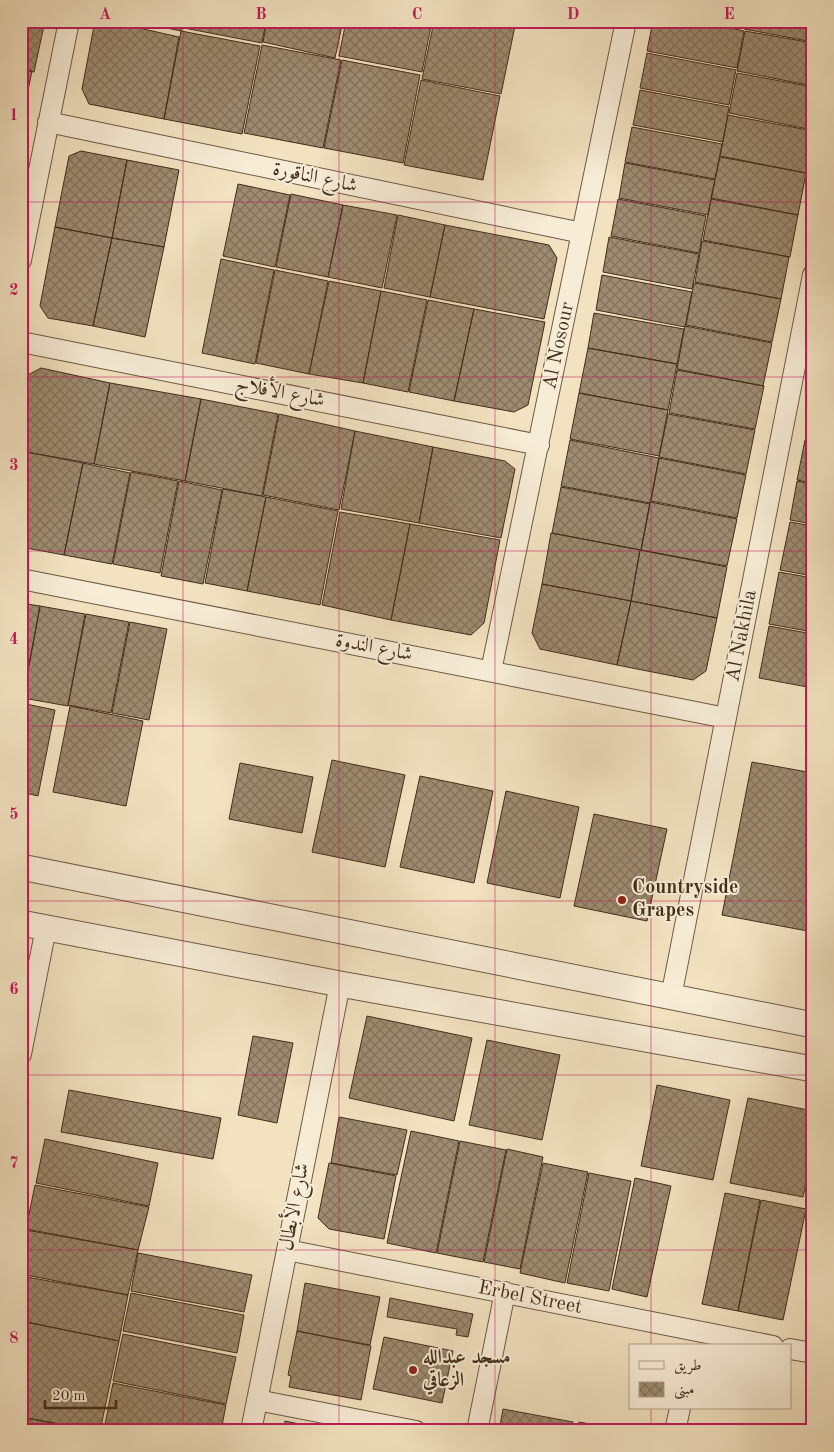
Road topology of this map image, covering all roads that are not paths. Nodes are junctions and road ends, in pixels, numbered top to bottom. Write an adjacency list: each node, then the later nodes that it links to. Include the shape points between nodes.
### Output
1 (69, 21): 3 (street)
2 (626, 21): 5 (street, Al Nosour)
3 (48, 122): 4 (street); 5 (street, شارع الناقورة)
4 (28, 188): 6 (street)
5 (582, 233): 9 (street, Al Nosour)
6 (21, 260)
7 (812, 288): 12 (street, Al Nakhila)
8 (21, 342): 9 (street, شارع الأفلاج)
9 (538, 444): 11 (street, Al Nosour)
10 (21, 579): 11 (street, شارع الندوة)
11 (491, 671): 12 (street, شارع الندوة)
12 (726, 718): 17 (street, Al Nakhila)
13 (21, 867): 17 (street)
14 (21, 923): 15 (street)
15 (46, 928): 16 (street); 19 (street)
16 (340, 984): 20 (street); 21 (street, شارع الأبطال)
17 (671, 997): 18 (street)
18 (813, 1025)
19 (21, 1054)
20 (813, 1069)
21 (287, 1250): 22 (street, Erbel Street); 27 (street, شارع الأبطال)
22 (505, 1292): 23 (street, Erbel Street); 31 (street)
23 (694, 1339): 24 (street, Erbel Street)
24 (750, 1344)
25 (792, 1349): 26 (street)
26 (813, 1353)
27 (257, 1400): 29 (street, شارع الأبطال); 30 (street)
28 (680, 1410): 32 (street)
29 (251, 1431)
30 (416, 1431)
31 (477, 1431)
32 (676, 1431)

